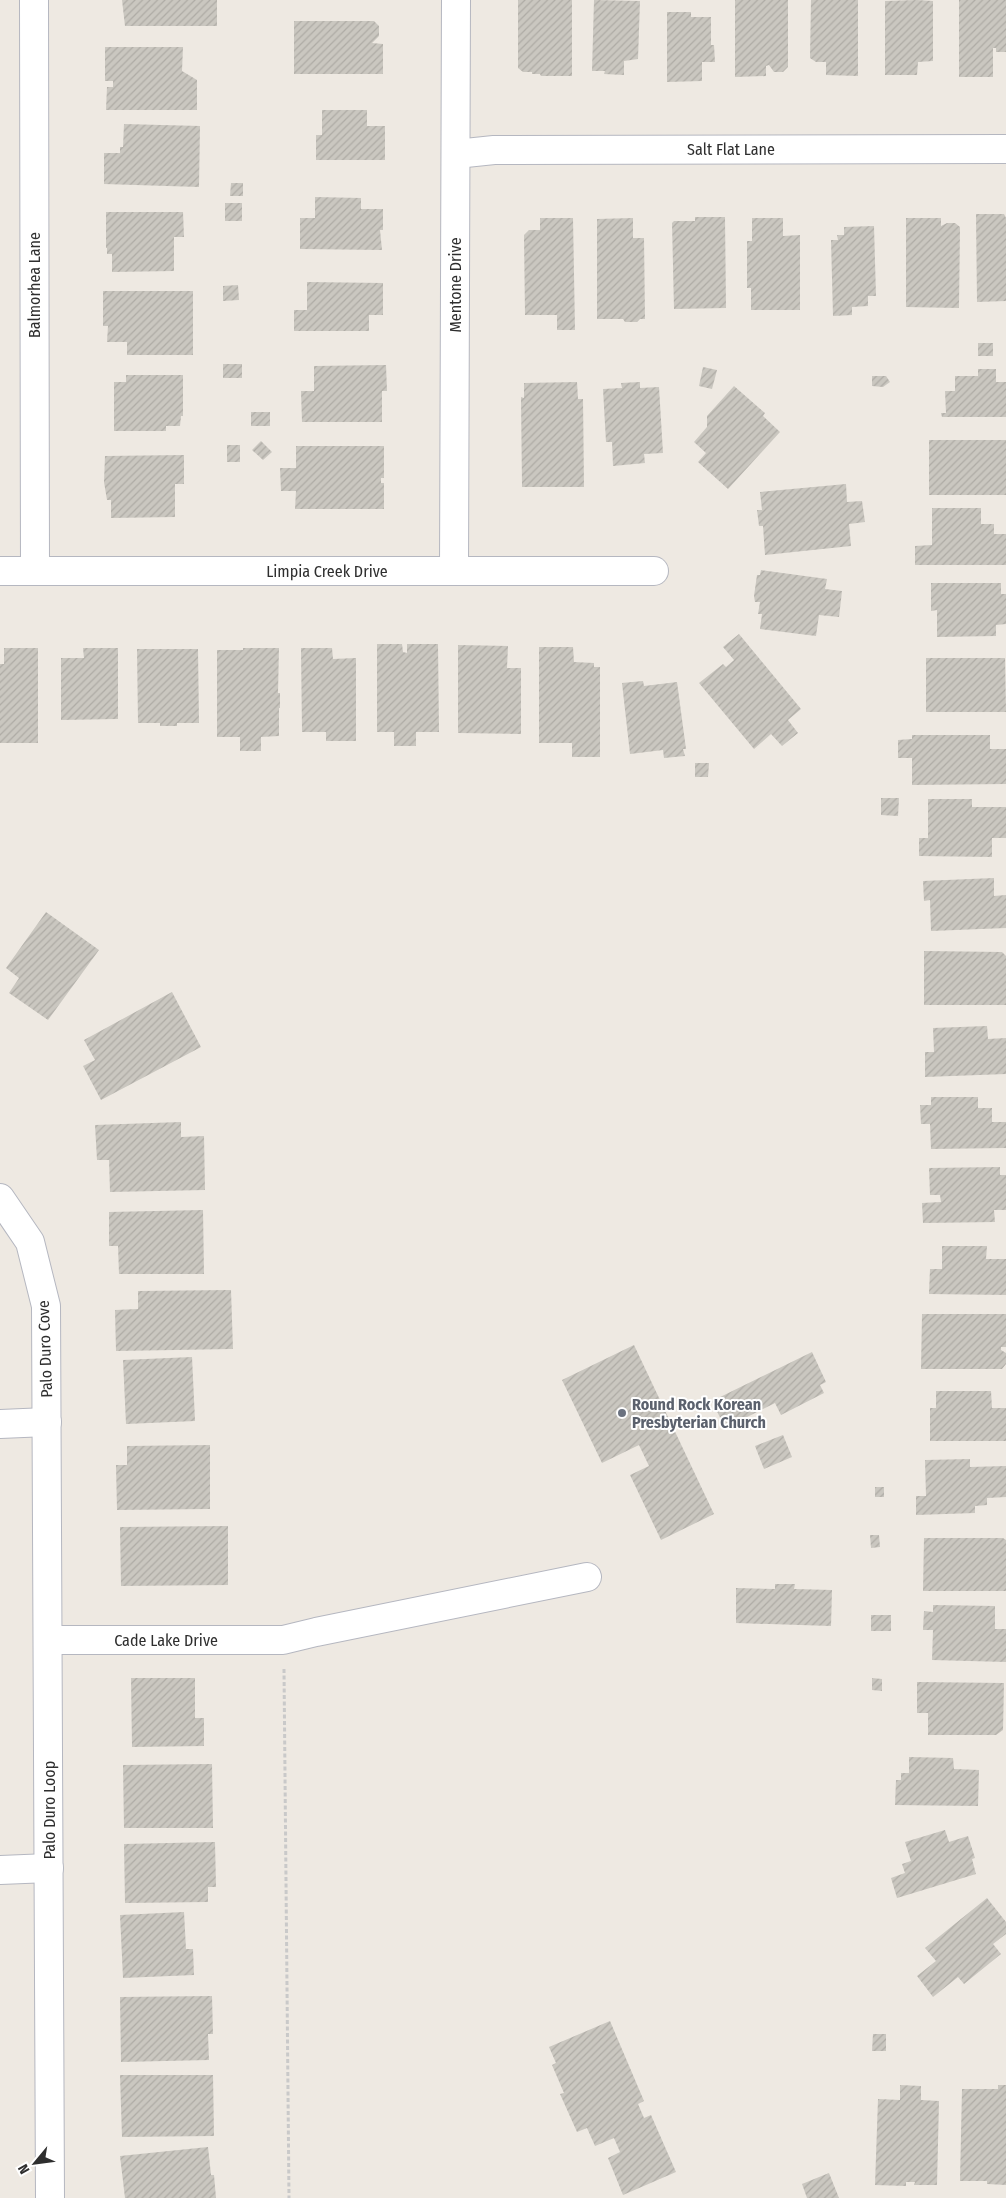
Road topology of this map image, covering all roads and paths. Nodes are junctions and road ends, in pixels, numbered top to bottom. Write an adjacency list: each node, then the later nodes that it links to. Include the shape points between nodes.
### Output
1 (34, 0): 6 (street, Balmorhea Lane)
2 (456, 0): 4 (street, Mentone Drive)
3 (1006, 149): 4 (street, Salt Flat Lane, via 494,150)
4 (456, 154): 7 (street, Mentone Drive)
5 (0, 570): 6 (street, Limpia Creek Drive)
6 (35, 570): 7 (street, Limpia Creek Drive)
7 (454, 571): 8 (street, Limpia Creek Drive)
8 (654, 571)
9 (0, 1198): 10 (street, Palo Duro Cove, via 30,1242 46,1306)
10 (47, 1422): 11 (street); 13 (street, Palo Duro Loop)
11 (0, 1424)
12 (587, 1577): 14 (street, Cade Lake Drive)
13 (49, 1640): 14 (street, Cade Lake Drive); 15 (street, Palo Duro Loop)
14 (283, 1640): 18 (path)
15 (49, 1868): 16 (street); 17 (street, Palo Duro Loop)
16 (0, 1870)
17 (50, 2198)
18 (289, 2198)

